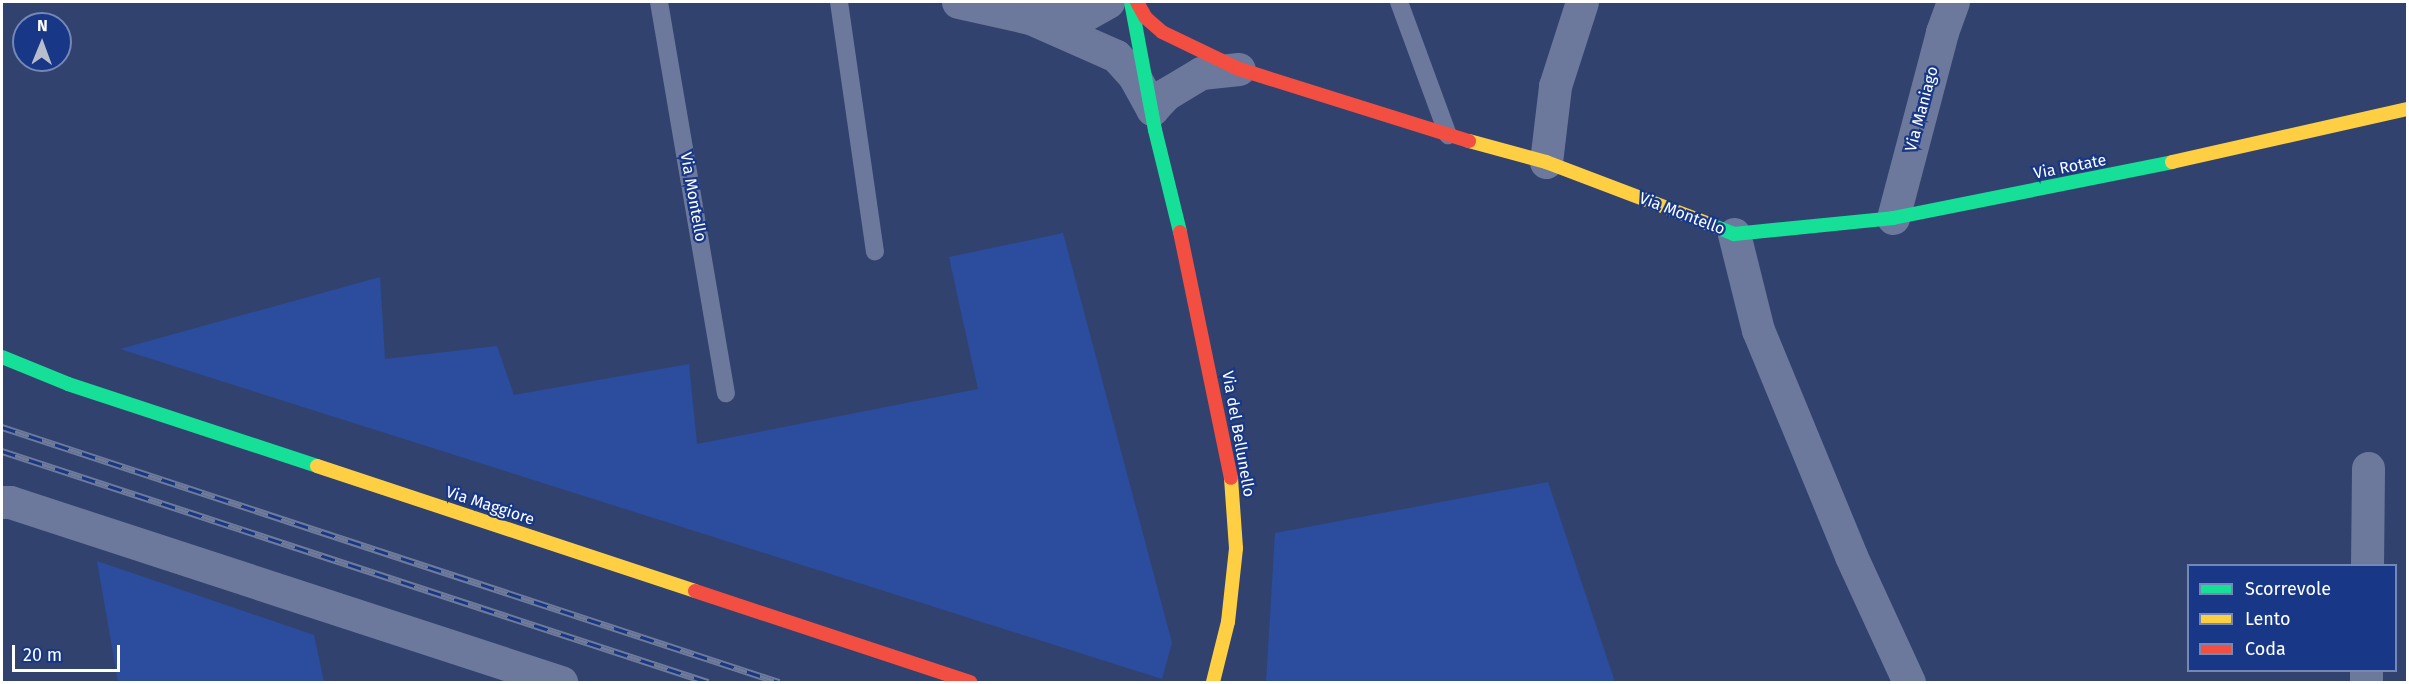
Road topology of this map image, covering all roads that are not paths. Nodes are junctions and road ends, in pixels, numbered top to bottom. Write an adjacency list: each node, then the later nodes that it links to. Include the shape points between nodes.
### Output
1 (659, 2): 20 (lane, Via Montello)
2 (839, 2): 18 (lane)
3 (958, 2): 10 (street)
4 (1108, 2): 10 (street, via 1089,13)
5 (1131, 2): 12 (street, Via del Bellunello)
6 (1137, 2): 11 (street, Via Montello, via 1146,18 1162,32)
7 (1399, 2): 14 (lane)
8 (1582, 2): 15 (street, via 1555,86)
9 (1953, 2): 16 (street, Via Maniago)
10 (1030, 18): 12 (street, via 1116,56 1134,76)
11 (1239, 69): 12 (street, via 1201,73 1166,94); 14 (street, Via Montello)
12 (1152, 109): 26 (street, Via del Bellunello, via 1232,479 1236,548 1228,622)
13 (2408, 109): 16 (street, Via Rotate, via 2134,171)
14 (1448, 135): 15 (street, Via Montello)
15 (1546, 162): 17 (street, Via Montello)
16 (1893, 218): 17 (street, Via Rotate)
17 (1734, 234): 27 (street, Via Montello, via 1758,330 1851,556)
18 (875, 251)
19 (2, 357): 25 (street, Via Maggiore, via 68,384)
20 (726, 393)
21 (2368, 468): 23 (street)
22 (2, 502): 24 (street)
23 (2367, 564)
24 (561, 682)
25 (970, 682)
26 (1213, 682)
27 (1909, 682)

